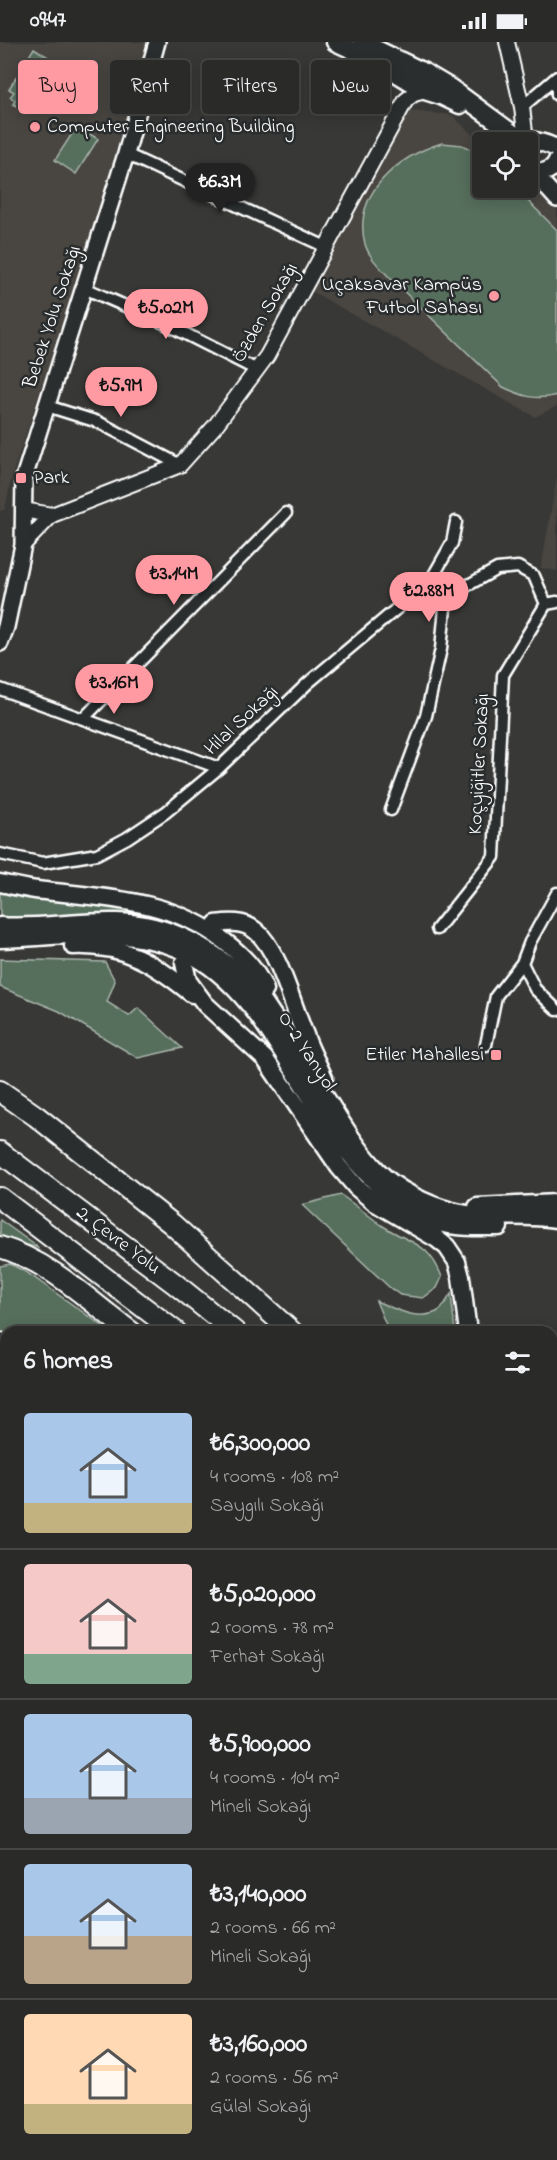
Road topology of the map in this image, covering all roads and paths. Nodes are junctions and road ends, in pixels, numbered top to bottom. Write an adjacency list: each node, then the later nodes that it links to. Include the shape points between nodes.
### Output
1 (157, 42): 14 (main road, Bebek Yolu Sokağı)
2 (335, 42): 6 (main road)
3 (362, 42): 10 (main road, via 424,72)
4 (507, 42): 8 (street)
5 (557, 77): 7 (street); 8 (street)
6 (425, 91): 9 (main road, via 467,109); 19 (street, Özden Sokağı, via 406,100)
7 (557, 95)
8 (522, 106): 11 (street)
9 (493, 132)
10 (510, 132)
11 (525, 132)
12 (538, 143): 13 (main road)
13 (557, 149)
14 (126, 154): 19 (street); 20 (main road, Bebek Yolu Sokağı)
15 (538, 170): 16 (main road)
16 (556, 170)
17 (538, 178): 18 (main road)
18 (557, 199)
19 (326, 247): 21 (street, Özden Sokağı)
20 (84, 288): 21 (street); 22 (main road, Bebek Yolu Sokağı)
21 (257, 370): 23 (street, Özden Sokağı)
22 (46, 406): 23 (street, via 98,422); 24 (main road, Bebek Yolu Sokağı, via 24,478)
23 (180, 465): 26 (street, Özden Sokağı)
24 (23, 510): 26 (street); 28 (main road, Bebek Yolu Sokağı)
25 (286, 513): 32 (street)
26 (52, 515): 28 (street, Özden Sokağı)
27 (456, 522): 33 (street, Hilal Sokağı, via 452,543 431,580 308,683)
28 (23, 545): 30 (main road, Bebek Yolu Sokağı)
29 (552, 603): 34 (street, via 534,576 518,567 497,569 454,593 445,608 441,649 426,716); 40 (street, Koçyiğitler Sokağı, via 503,675 494,857)
30 (0, 643)
31 (0, 689): 32 (street)
32 (83, 719): 33 (street)
33 (219, 768): 35 (street, Hilal Sokağı, via 166,812 97,854 42,863)
34 (391, 810)
35 (0, 854)
36 (0, 883): 47 (main road, via 118,899 198,922 244,957 261,982)
37 (557, 893): 44 (street)
38 (216, 924): 50 (main road, via 241,923 255,930 269,945 306,1039)
39 (0, 926): 47 (main road, via 118,922 172,932 215,954 238,972)
40 (437, 929)
41 (0, 939): 56 (main road, O-2 Yanyol, via 114,935 149,940 183,951 216,970 244,1000 284,1054 334,1135 365,1174 389,1195 412,1211 448,1225)
42 (0, 949): 45 (main road, via 85,945 136,956)
43 (184, 963): 45 (main road, via 188,981)
44 (522, 963): 46 (street, via 535,989); 48 (street, via 496,996)
45 (205, 1004): 64 (main road, via 265,1059 356,1187 447,1247 459,1269)
46 (557, 1010)
47 (279, 1024): 50 (main road)
48 (486, 1045)
49 (0, 1091): 63 (highway, via 172,1224)
50 (353, 1141): 54 (main road, via 390,1181)
51 (0, 1152): 62 (highway, 2. Çevre Yolu)
52 (0, 1198): 61 (highway, 2. Çevre Yolu)
53 (557, 1203): 54 (main road, via 458,1208)
54 (434, 1205): 55 (main road, via 467,1214)
55 (557, 1219)
56 (557, 1230)
57 (0, 1247): 59 (highway)
58 (0, 1258): 59 (highway, via 14,1257)
59 (43, 1265): 60 (highway)
60 (123, 1326)
61 (168, 1326)
62 (228, 1326)
63 (285, 1326)
64 (467, 1326)

